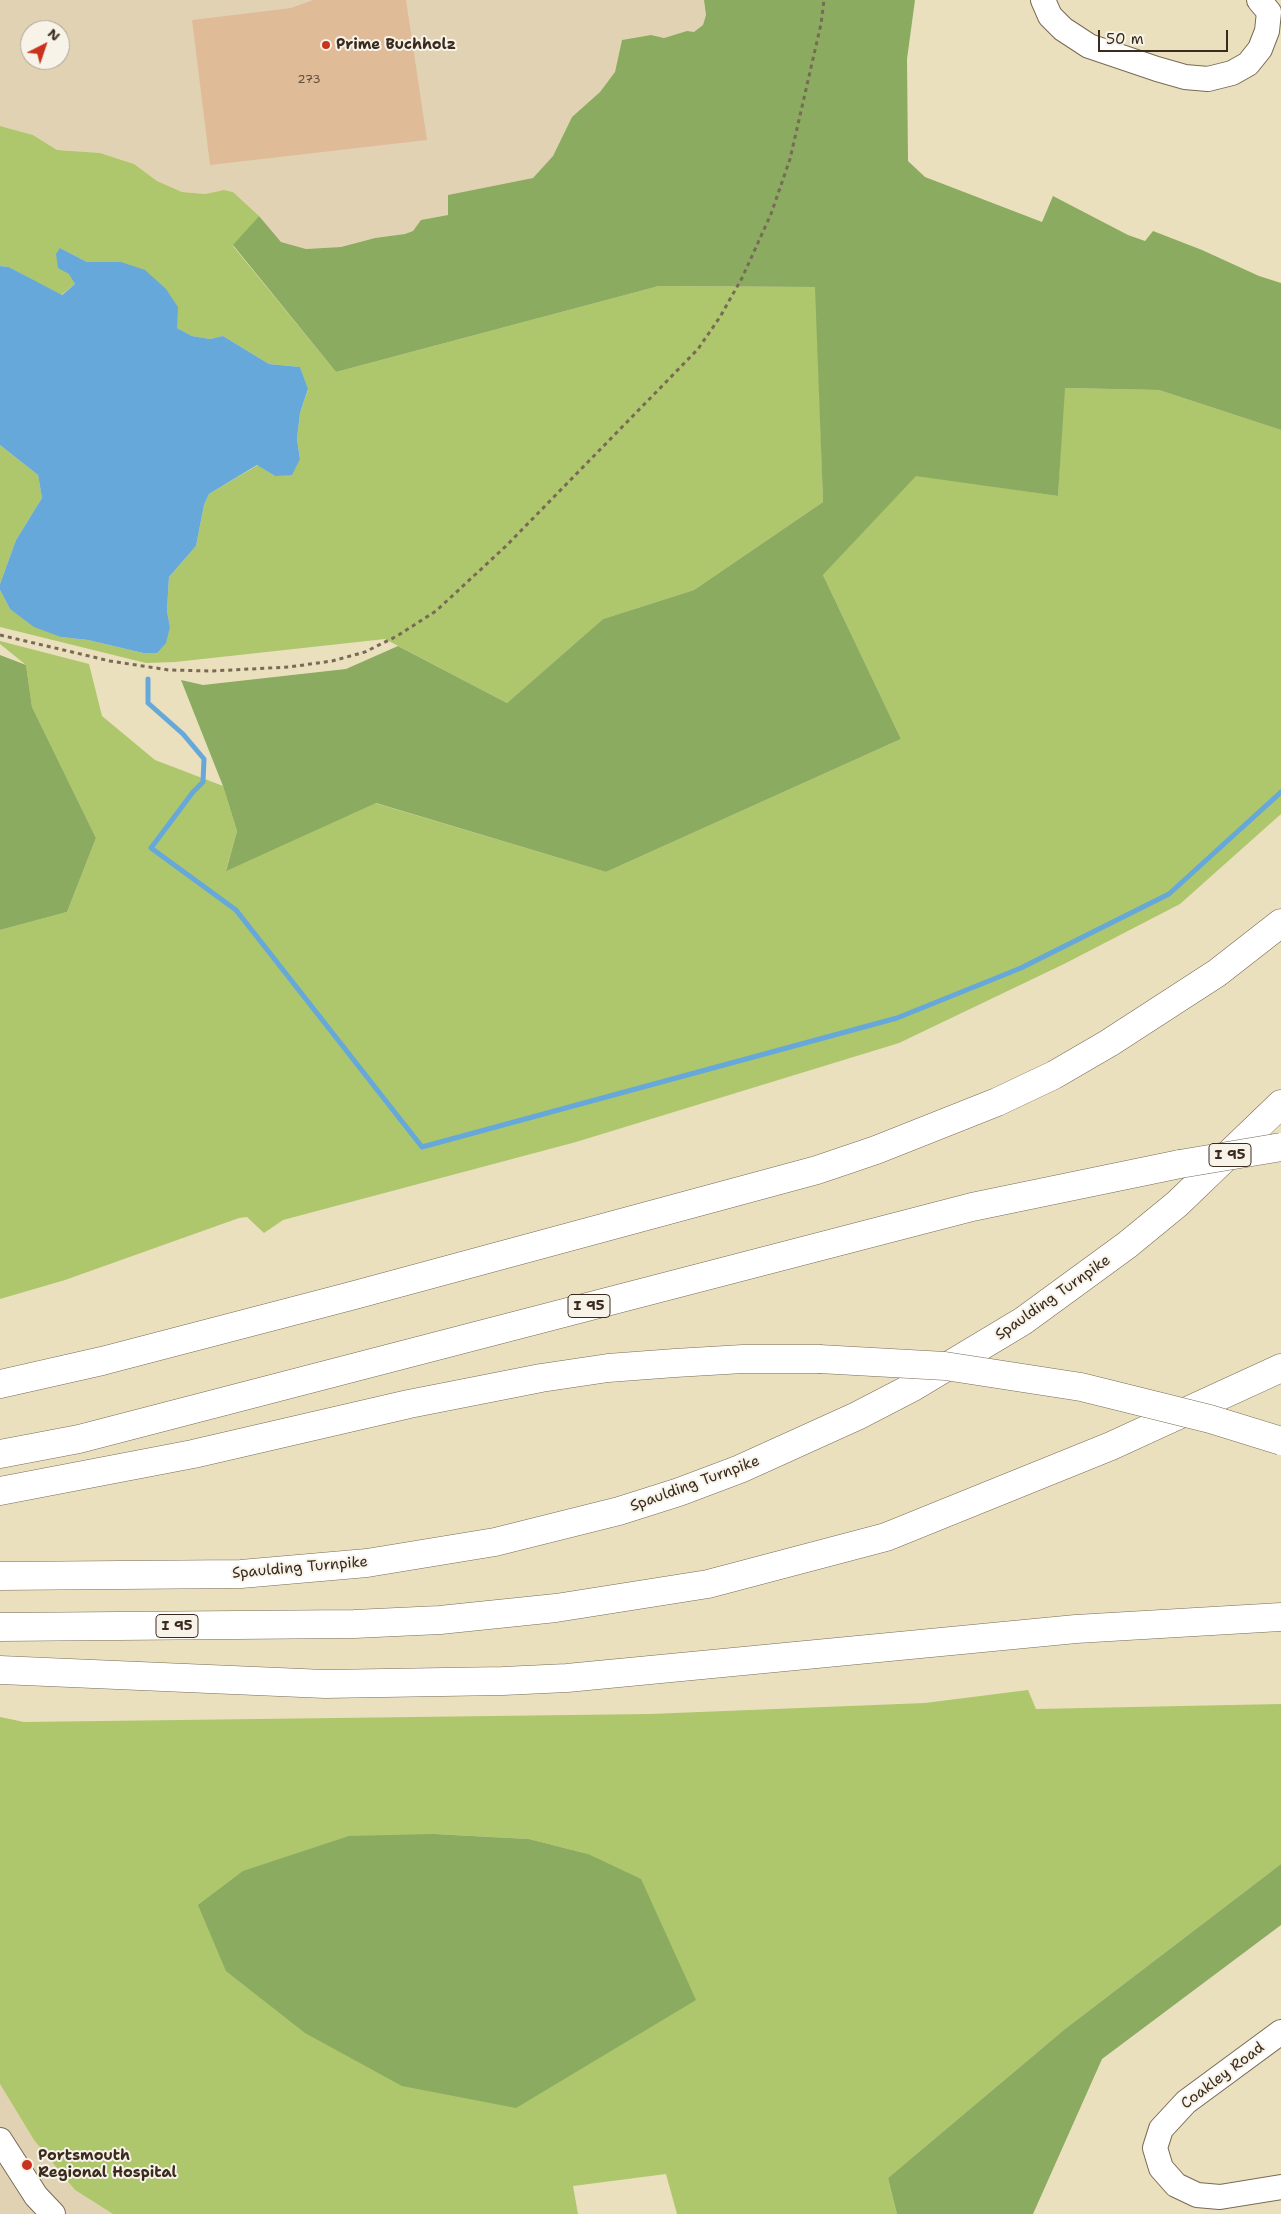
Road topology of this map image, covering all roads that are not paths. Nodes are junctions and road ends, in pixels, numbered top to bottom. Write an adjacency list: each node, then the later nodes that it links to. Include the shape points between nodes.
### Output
1 (1043, 0): 2 (street, via 1050,16 1063,29 1089,46 1185,77 1208,79 1232,73 1248,64 1260,49 1267,31 1269,12)
2 (1259, 0)
3 (1281, 922): 7 (highway, via 1217,972 1102,1048 997,1102 876,1150 756,1187 351,1296)
4 (1281, 1104): 11 (highway, Spaulding Turnpike, via 1177,1204 1023,1321 914,1387 857,1416 740,1469 679,1492 504,1540 367,1563 241,1574)
5 (1281, 1147): 9 (highway, I 95, bridge, via 1180,1164 972,1207 79,1439)
6 (1281, 1368): 13 (highway, I 95, via 1111,1446 886,1537 708,1584 556,1608 440,1620 354,1624)
7 (0, 1384)
8 (1281, 1441): 10 (highway, bridge, via 1145,1402 1062,1384 945,1366 880,1361 743,1359 608,1368 541,1378 410,1404 184,1456)
9 (0, 1454)
10 (0, 1491)
11 (0, 1576)
12 (1281, 1617): 14 (highway, via 1094,1627 567,1678 325,1684)
13 (0, 1627)
14 (0, 1670)
15 (1281, 2032): 17 (street, Coakley Road, via 1186,2102 1161,2129 1155,2148 1161,2168 1176,2185 1197,2195 1220,2197)
16 (2, 2151): 18 (street)
17 (1281, 2187)
18 (53, 2214)

